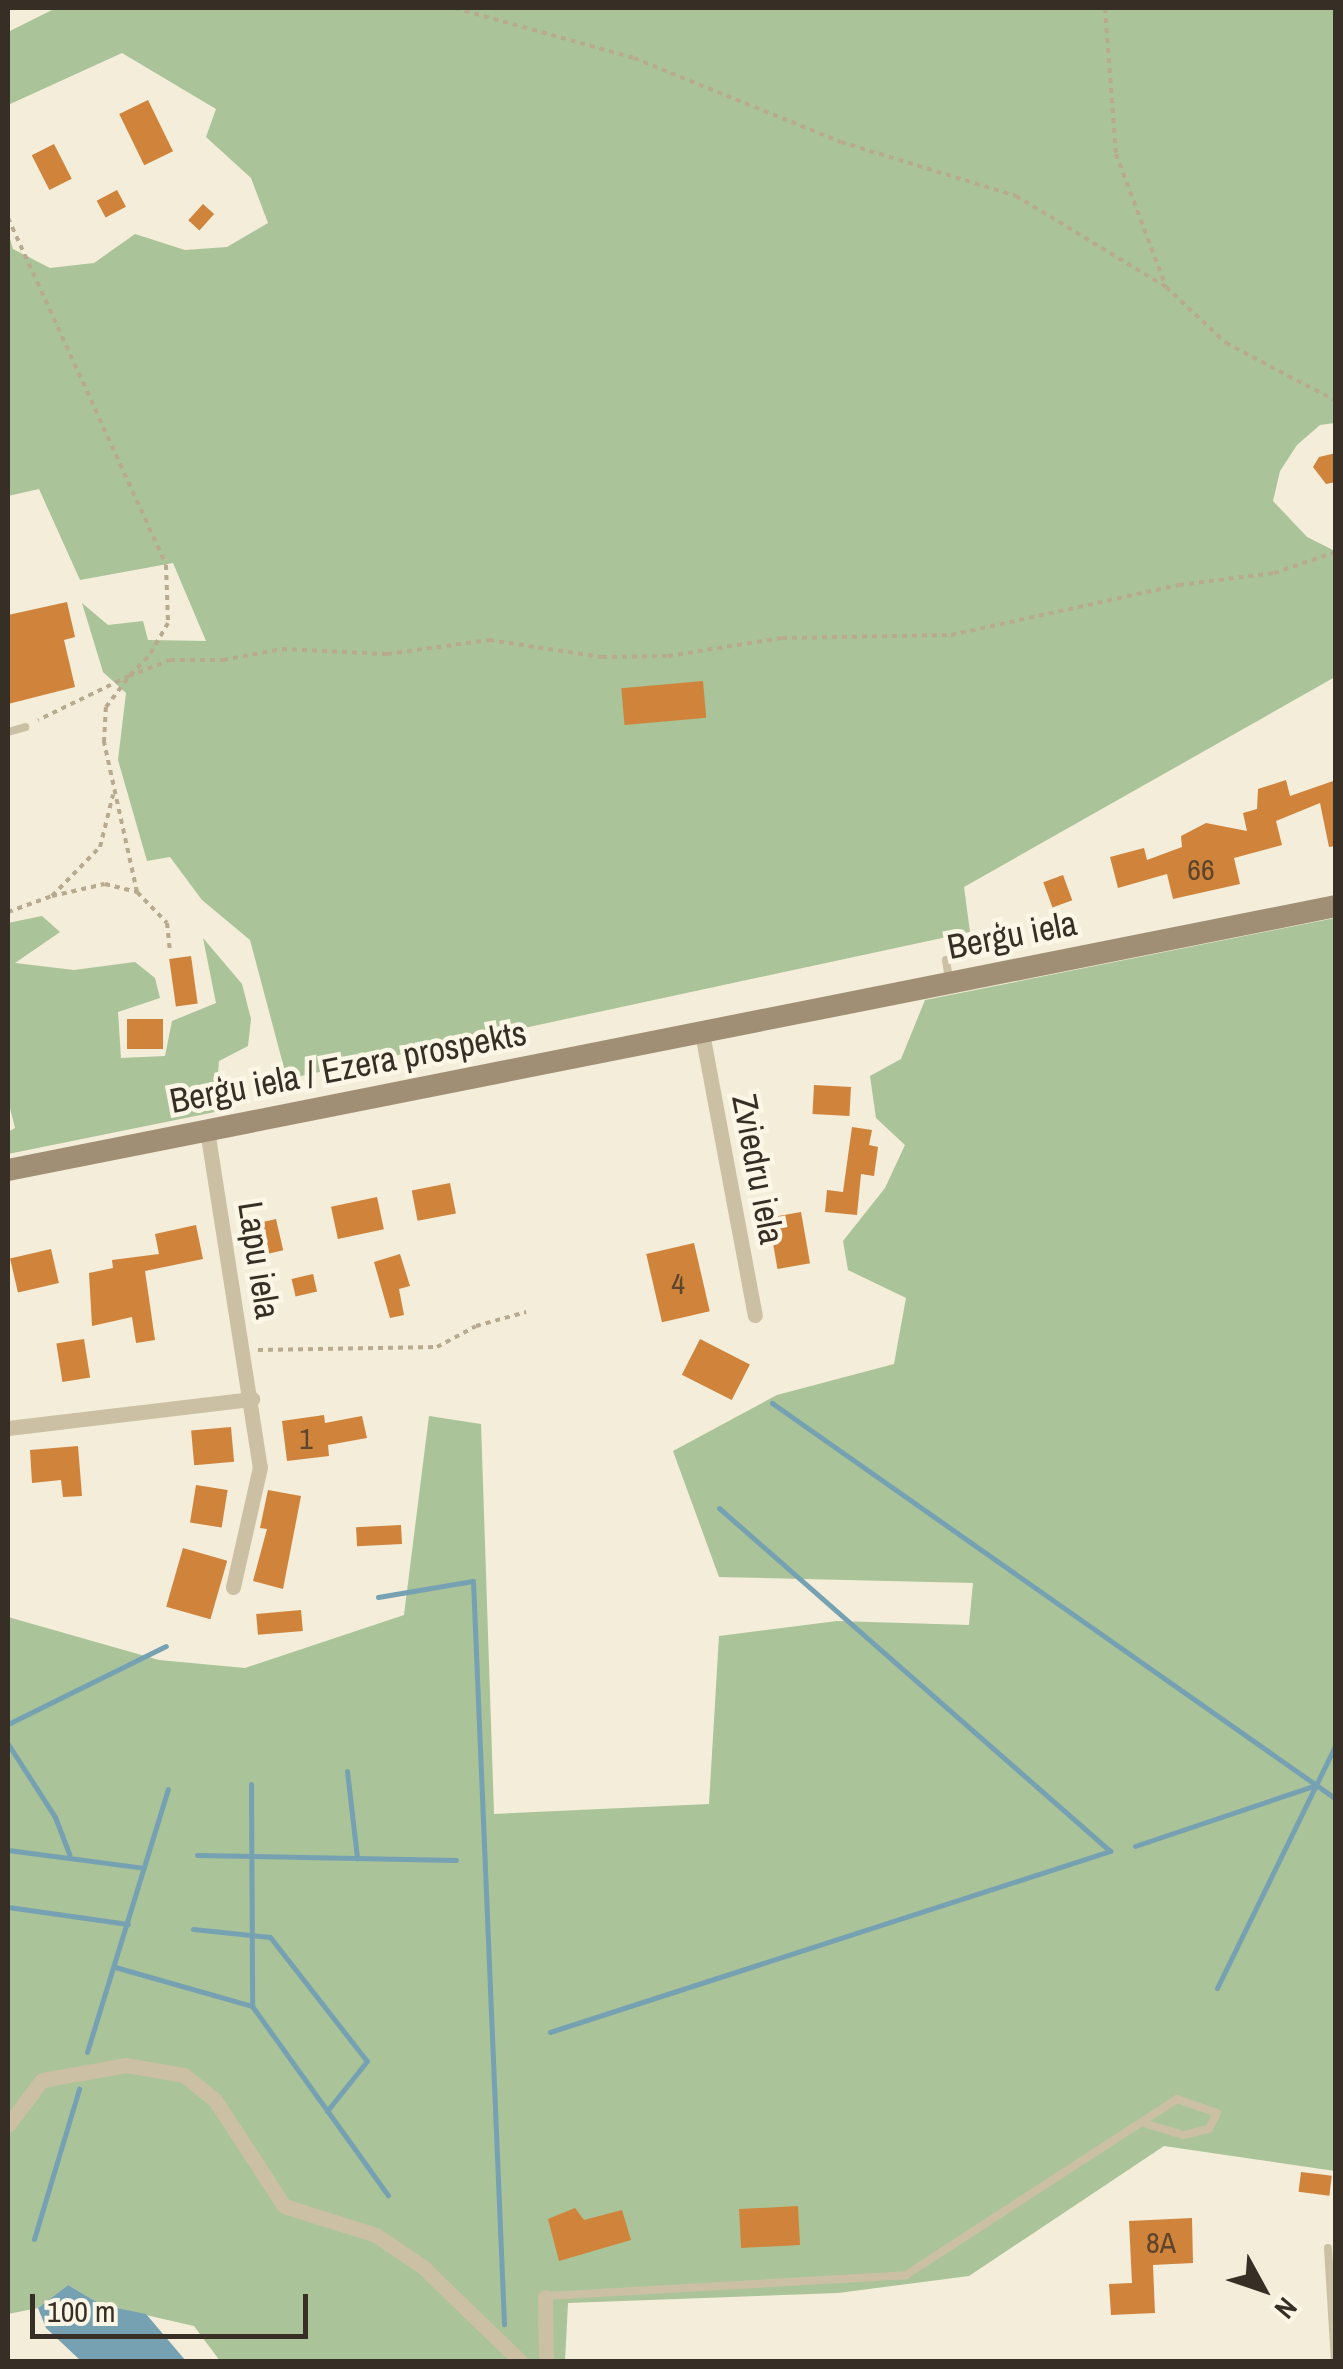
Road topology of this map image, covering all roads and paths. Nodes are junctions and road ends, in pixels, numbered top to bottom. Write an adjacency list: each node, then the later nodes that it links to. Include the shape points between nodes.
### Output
1 (455, 8): 4 (path, via 634,58 842,142 1016,196)
2 (1105, 8): 4 (path, via 1116,154)
3 (8, 218): 9 (path, via 166,565 168,623)
4 (1166, 287): 7 (path, via 1226,343)
5 (8, 314): 6 (path)
6 (8, 326)
7 (1336, 401)
8 (1336, 552): 9 (path, via 1274,572 1179,585 951,635 782,638 668,656 602,657 488,640 387,654 282,648 223,660 170,660)
9 (129, 676): 10 (path); 12 (path, via 106,707 104,742)
10 (24, 727): 11 (lane)
11 (8, 732)
12 (115, 791): 13 (path); 14 (path, via 100,847)
13 (138, 892): 14 (path, via 105,884); 17 (path, via 167,924)
14 (52, 896): 16 (path)
15 (1336, 906): 18 (main road, Berģu iela, via 948,972)
16 (8, 912)
17 (170, 953)
18 (702, 1034): 19 (main road, Berģu iela / Ezera prospekts); 22 (street, Zviedru iela)
19 (207, 1130): 20 (main road, Berģu iela / Ezera prospekts); 23 (street, Lapu iela)
20 (8, 1170)
21 (526, 1312): 23 (path, via 476,1326 438,1347)
22 (756, 1315)
23 (244, 1351): 24 (street, Lapu iela)
24 (252, 1399): 25 (street); 26 (street, Lapu iela, via 260,1467)
25 (8, 1428)
26 (233, 1587)
27 (1146, 2124): 27 (lane, via 1182,2134 1209,2129 1217,2112 1177,2099); 30 (lane, via 906,2276)
28 (8, 2125): 31 (street, via 42,2080 126,2066 184,2075 215,2100 284,2206 376,2235 423,2267)
29 (1328, 2248): 33 (lane)
30 (545, 2296): 32 (street)
31 (520, 2362)
32 (546, 2362)
33 (1336, 2362)

